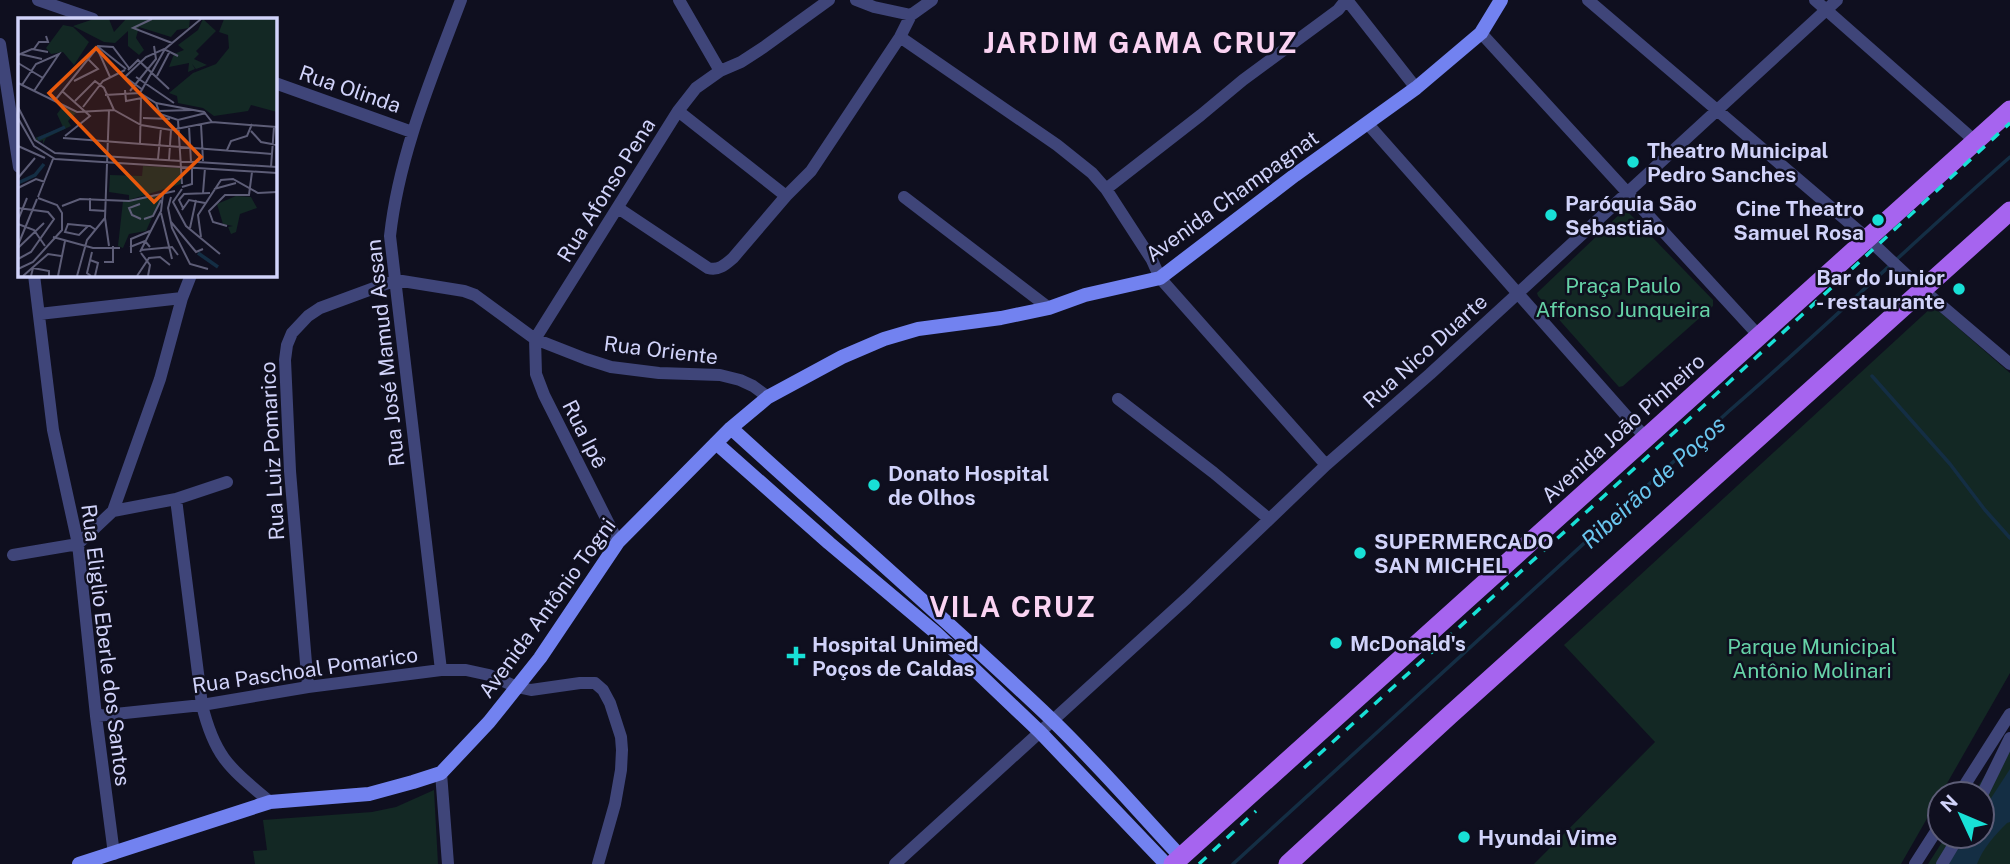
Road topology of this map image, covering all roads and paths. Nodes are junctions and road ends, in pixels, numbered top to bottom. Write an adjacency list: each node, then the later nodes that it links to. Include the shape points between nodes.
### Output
1 (38, 0): 14 (street)
2 (461, 0): 25 (street, Rua José Mamud Assan)
3 (679, 0): 18 (street)
4 (830, 0): 18 (street, Rua Afonso Pena, via 741,62)
5 (856, 0): 13 (street)
6 (932, 0): 13 (street)
7 (1347, 0): 20 (street); 28 (street)
8 (1501, 0): 15 (street, Avenida Champagnat)
9 (1588, 0): 21 (street)
10 (1815, 0): 12 (street)
11 (1837, 0): 12 (street, Rua Nico Duarte)
12 (1826, 10): 21 (street, Rua Nico Duarte); 26 (street)
13 (911, 15): 16 (street)
14 (90, 18)
15 (1481, 33): 20 (street, Avenida Champagnat); 29 (street)
16 (901, 37): 28 (street, via 1057,145); 30 (street, via 811,171)
17 (0, 44): 27 (street)
18 (720, 71): 23 (street, Rua Afonso Pena, via 696,88)
19 (276, 83): 25 (street, Rua Olinda)
20 (1416, 88): 24 (street, Avenida Champagnat)
21 (1717, 110): 29 (street, Rua Nico Duarte); 34 (street)
22 (2010, 110): 26 (main road, Avenida João Pinheiro)
23 (678, 111): 30 (street); 32 (street, Rua Afonso Pena)
24 (1367, 123): 37 (street, Avenida Champagnat); 40 (street)
25 (412, 132): 38 (street, Rua José Mamud Assan, via 392,213)
26 (1975, 141): 34 (main road, Avenida João Pinheiro)
27 (18, 161)
28 (1106, 189): 37 (street)
29 (1628, 192): 40 (street, Rua Nico Duarte); 44 (street)
30 (786, 196): 32 (street, via 733,258 716,269)
31 (904, 197): 42 (street)
32 (618, 208): 45 (street, Rua Afonso Pena)
33 (2010, 211): 39 (main road)
34 (1867, 238): 39 (street); 44 (main road, Avenida João Pinheiro)
35 (34, 276): 43 (street, Rua Eliglio Eberle dos Santos)
36 (191, 276): 41 (street)
37 (1160, 278): 42 (street, Avenida Champagnat); 52 (street)
38 (396, 280): 45 (street, Rua Oriente, via 475,295); 64 (street, Rua José Mamud Assan); 65 (street, Rua Luiz Pomarico, via 320,308 298,326 287,345 290,471)
39 (1924, 290): 46 (street); 84 (main road)
40 (1517, 294): 50 (street); 52 (street, Rua Nico Duarte)
41 (183, 298): 43 (street); 55 (street)
42 (1049, 308): 47 (street, Avenida Champagnat, via 884,338)
43 (39, 314): 60 (street, Rua Eliglio Eberle dos Santos, via 53,430)
44 (1759, 336): 50 (main road, Avenida João Pinheiro)
45 (535, 339): 47 (street, Rua Oriente, via 611,367 720,375 740,380); 58 (street, Rua Ipê, via 536,374 544,396)
46 (2010, 364)
47 (768, 397): 49 (street, Avenida Champagnat)
48 (1118, 399): 56 (street)
49 (731, 428): 51 (street, Avenida Champagnat); 57 (street)
50 (1645, 437): 79 (main road, Avenida João Pinheiro)
51 (716, 443): 58 (street, Avenida Antônio Togni); 59 (street)
52 (1326, 465): 56 (street, Rua Nico Duarte)
53 (228, 482): 54 (street)
54 (176, 499): 55 (street); 67 (street)
55 (113, 511): 60 (street)
56 (1269, 519): 70 (street, Rua Nico Duarte)
57 (842, 530): 59 (street); 62 (street)
58 (618, 542): 66 (street, Avenida Antônio Togni)
59 (829, 543): 63 (street)
60 (78, 544): 61 (street); 69 (street, Rua Eliglio Eberle dos Santos)
61 (13, 555)
62 (947, 621): 63 (street); 70 (street)
63 (936, 634): 71 (street)
64 (441, 670): 65 (street, Rua Paschoal Pomarico); 66 (street, Rua Paschoal Pomarico, via 467,670)
65 (308, 687): 67 (street, Rua Paschoal Pomarico)
66 (517, 687): 73 (street, Avenida Antônio Togni); 82 (street, via 531,690 595,683 610,703 621,737 621,770)
67 (202, 705): 69 (street, Rua Paschoal Pomarico); 76 (street, via 222,757)
68 (2010, 714): 72 (street)
69 (96, 716): 78 (street, Rua Eliglio Eberle dos Santos)
70 (1052, 720): 71 (street, Rua Nico Duarte); 79 (street)
71 (1040, 732): 79 (street); 83 (street, Rua Nico Duarte)
72 (2007, 734): 74 (street); 75 (street)
73 (441, 773): 76 (street, via 369,794); 81 (street)
74 (1970, 780)
75 (1988, 780)
76 (270, 802): 78 (street)
77 (1926, 847): 85 (street)
78 (114, 854): 80 (street)
79 (1174, 862)
80 (79, 864)
81 (448, 864)
82 (598, 864)
83 (895, 864)
84 (1288, 864)
85 (1915, 864)

